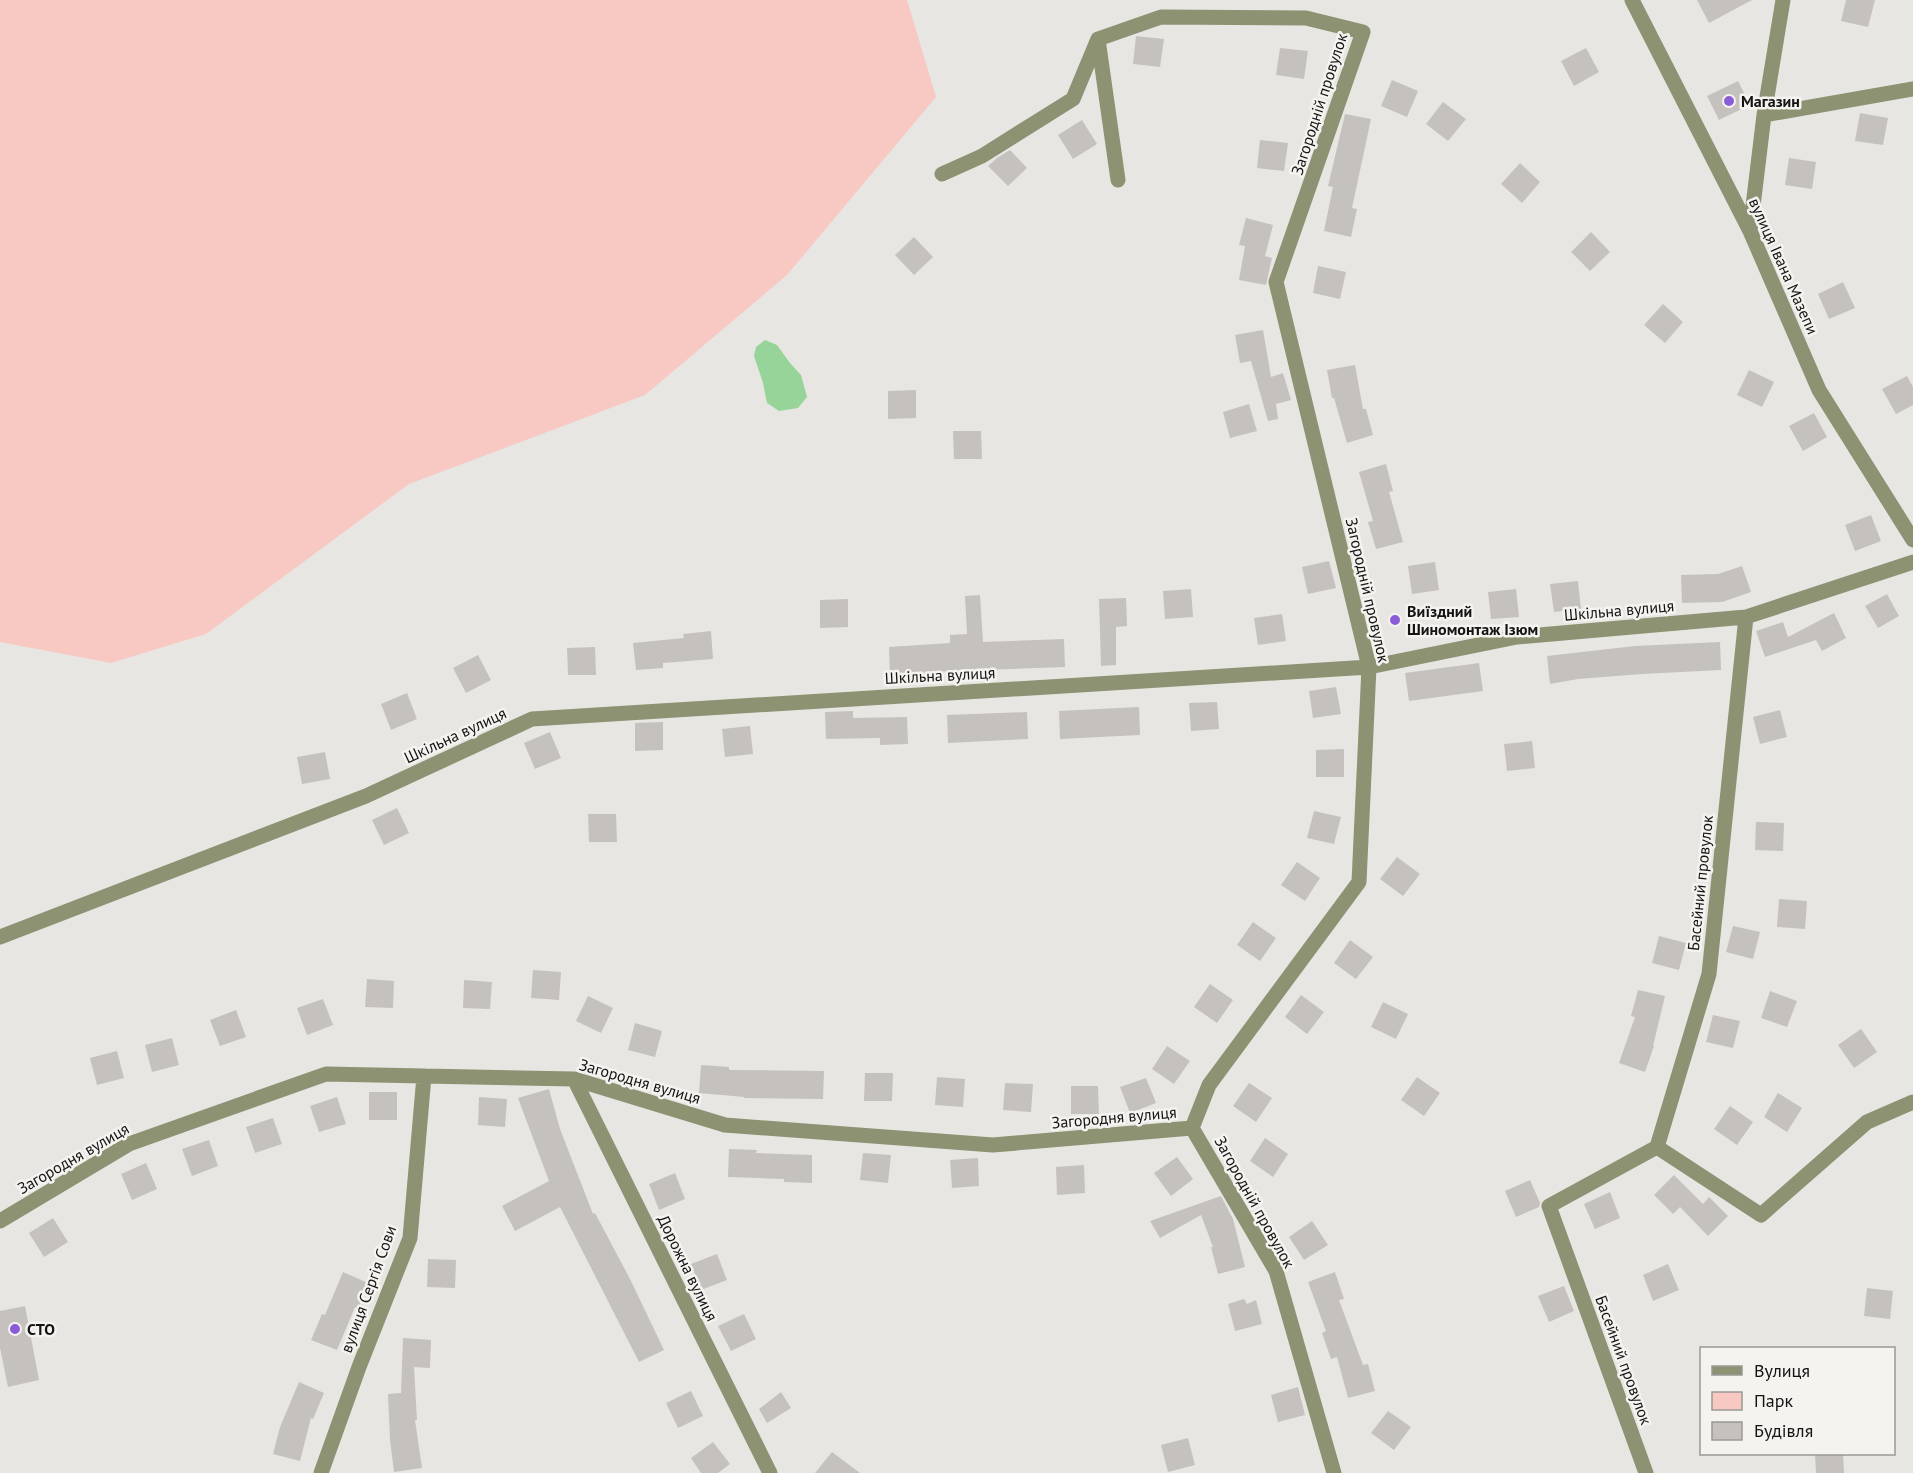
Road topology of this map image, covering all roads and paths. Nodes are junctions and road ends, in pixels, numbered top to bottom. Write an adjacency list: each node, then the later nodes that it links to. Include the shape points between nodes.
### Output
1 (1632, 0): 8 (street, вулиця Івана Мазепи)
2 (1783, 0): 5 (street)
3 (1098, 39): 6 (street, via 1073,99 982,156); 7 (street); 12 (street, Загородній провулок, via 1161,17 1306,18 1363,32 1276,282)
4 (1913, 89): 5 (street)
5 (1764, 115): 8 (street)
6 (942, 174)
7 (1118, 180)
8 (1750, 231): 9 (street, вулиця Івана Мазепи, via 1819,390)
9 (1913, 540)
10 (1913, 562): 11 (street, Шкільна вулиця)
11 (1746, 616): 12 (street, Шкільна вулиця, via 1516,637); 18 (street, Басейний провулок, via 1709,974)
12 (1369, 667): 13 (street, Шкільна вулиця, via 532,719 366,796); 17 (street, Загородній провулок, via 1359,882 1209,1085)
13 (0, 937)
14 (423, 1076): 15 (street, Загородня вулиця); 19 (street, Загородня вулиця, via 326,1074 129,1144); 20 (street, вулиця Сергія Сови, via 410,1238)
15 (574, 1079): 17 (street, Загородня вулиця, via 725,1125 993,1145); 21 (street, Дорожна вулиця)
16 (1913, 1102): 18 (street, via 1868,1122 1761,1215)
17 (1192, 1128): 22 (street, Загородній провулок, via 1276,1271)
18 (1657, 1147): 23 (street, Басейний провулок, via 1549,1206)
19 (0, 1221)
20 (321, 1473)
21 (770, 1473)
22 (1334, 1473)
23 (1646, 1473)

